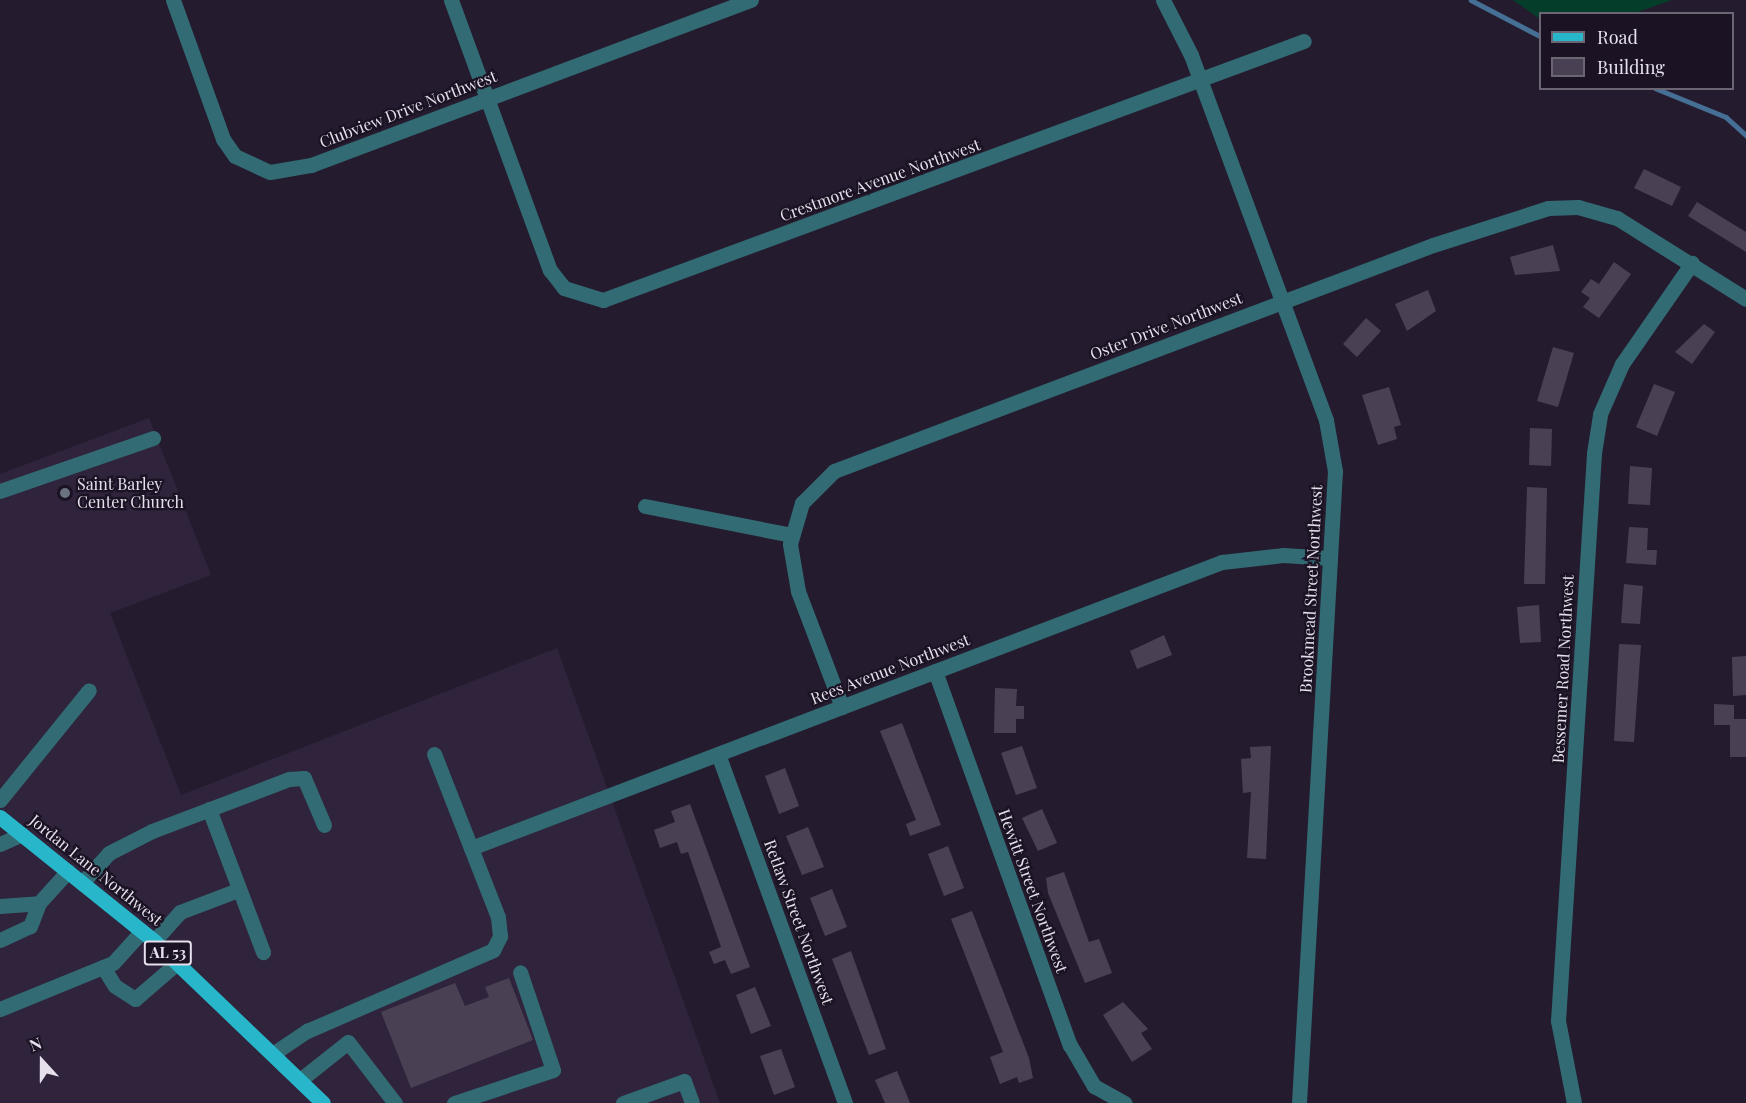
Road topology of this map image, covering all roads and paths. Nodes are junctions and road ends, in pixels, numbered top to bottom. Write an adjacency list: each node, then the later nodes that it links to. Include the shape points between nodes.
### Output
1 (173, 0): 7 (street, Clubview Drive Northwest, via 223,139 235,156 270,172 311,165)
2 (451, 0): 7 (street)
3 (751, 0): 7 (street, Clubview Drive Northwest)
4 (1163, 0): 6 (street, Brookmead Street Northwest)
5 (1304, 41): 6 (street, Crestmore Avenue Northwest)
6 (1199, 80): 7 (street, Crestmore Avenue Northwest, via 603,300 572,292 550,270); 10 (street, Brookmead Street Northwest)
7 (488, 98)
8 (1692, 263): 9 (street, Oster Drive Northwest); 10 (street, Oster Drive Northwest, via 1617,218 1578,207 1548,208); 51 (street, Bessemer Road Northwest, via 1622,364 1600,414 1594,453 1558,1021)
9 (1746, 299)
10 (1281, 302): 14 (street, Oster Drive Northwest, via 834,471 802,503); 15 (street, Brookmead Street Northwest, via 1332,442 1336,502)
11 (153, 438): 12 (street)
12 (0, 491)
13 (645, 506): 14 (street)
14 (791, 535): 18 (street, Oster Drive Northwest, via 798,591)
15 (1330, 558): 16 (street, Rees Avenue Northwest, via 1283,555 1222,562); 50 (street, Brookmead Street Northwest)
16 (935, 671): 18 (street, Rees Avenue Northwest); 49 (street, Hewitt Street Northwest, via 1070,1045 1094,1086)
17 (89, 690): 21 (street)
18 (842, 707): 20 (street, Rees Avenue Northwest)
19 (434, 754): 27 (street)
20 (718, 754): 27 (street, Rees Avenue Northwest); 48 (street, Retlaw Street Northwest)
21 (0, 800)
22 (209, 809): 24 (street, via 304,778); 29 (street, via 110,853); 30 (street)
23 (0, 817): 25 (main road, Jordan Lane Northwest / AL 53)
24 (324, 825)
25 (22, 834): 26 (street); 28 (main road, Jordan Lane Northwest / AL 53)
26 (0, 844)
27 (471, 848): 41 (street, via 498,917 500,936 493,950 307,1031)
28 (68, 871): 29 (main road, Jordan Lane Northwest / AL 53); 31 (street)
29 (82, 883): 33 (main road, Jordan Lane Northwest / AL 53)
30 (238, 890): 35 (street, via 180,912); 36 (street)
31 (39, 903): 32 (street); 34 (street, via 30,926)
32 (0, 906)
33 (142, 931): 35 (main road, Jordan Lane Northwest / AL 53); 38 (street)
34 (0, 940)
35 (154, 941): 37 (main road, Jordan Lane Northwest / AL 53)
36 (262, 952)
37 (178, 962): 38 (street, via 135,999 115,986); 41 (main road, Jordan Lane Northwest / AL 53)
38 (103, 967): 40 (street)
39 (520, 972): 45 (street, via 554,1070)
40 (0, 1009)
41 (274, 1053): 42 (main road, Jordan Lane Northwest / AL 53)
42 (300, 1080): 43 (main road, Jordan Lane Northwest / AL 53); 44 (street, via 348,1042)
43 (323, 1103)
44 (394, 1103)
45 (454, 1103)
46 (623, 1103): 47 (street, via 684,1081)
47 (692, 1103)
48 (845, 1103)
49 (1125, 1103)
50 (1299, 1103)
51 (1574, 1103)

